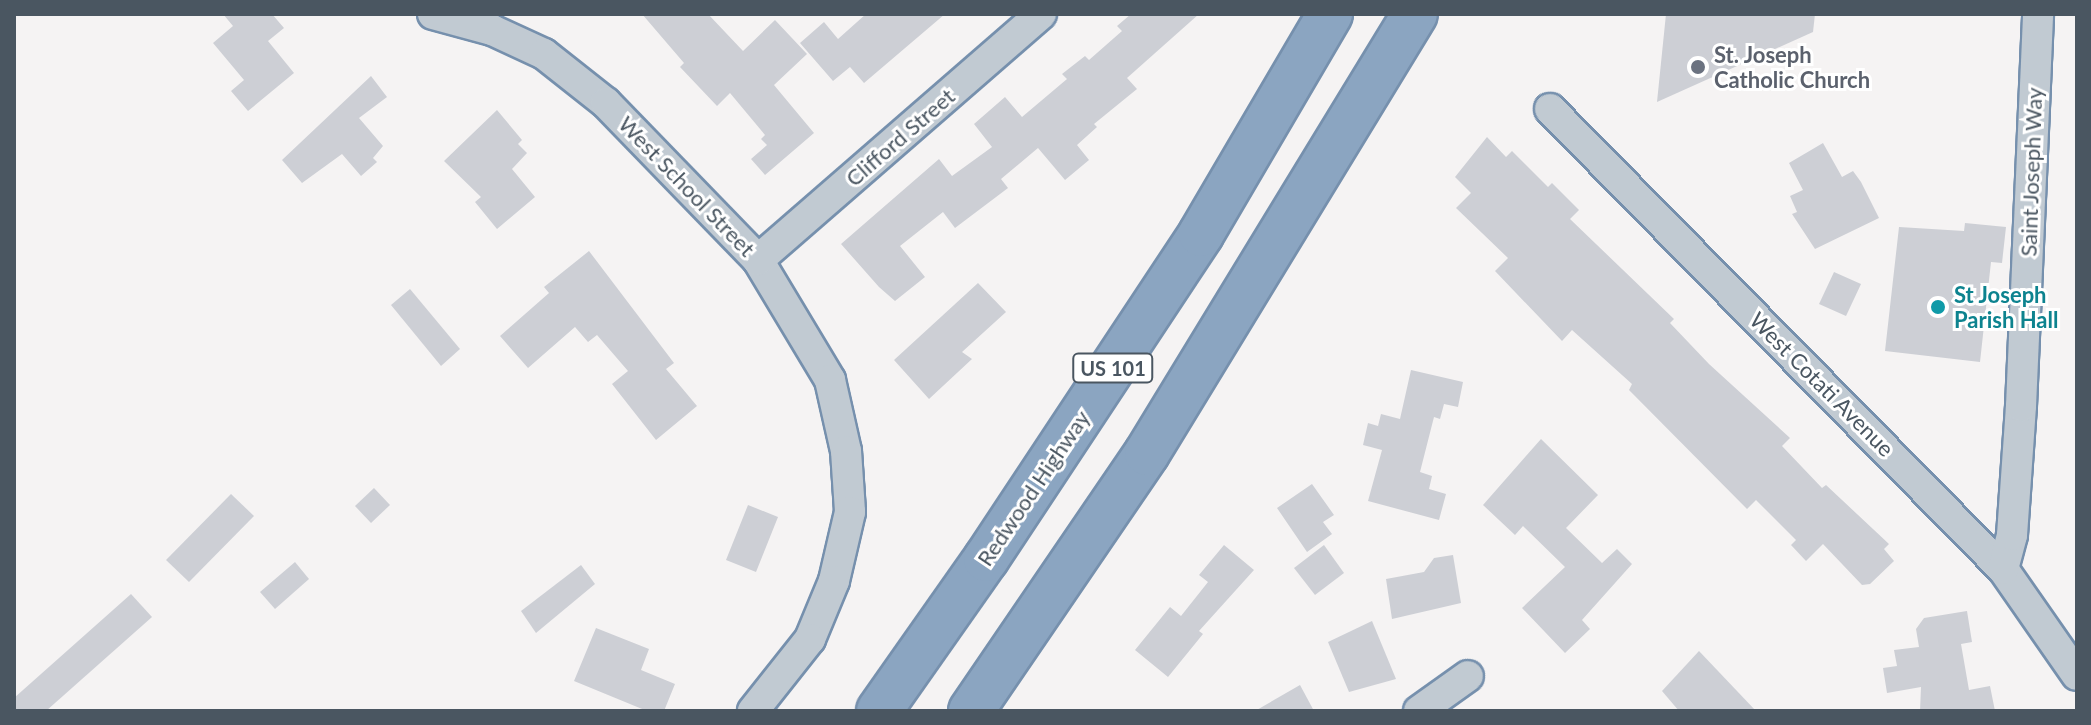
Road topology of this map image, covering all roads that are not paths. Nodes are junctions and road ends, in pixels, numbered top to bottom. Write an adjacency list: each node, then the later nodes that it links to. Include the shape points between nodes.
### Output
1 (433, 14): 7 (street, West School Street, via 492,30 544,54 606,103)
2 (1041, 14): 7 (street, Clifford Street)
3 (1330, 14): 12 (highway, Redwood Highway / US 101, via 1192,247)
4 (1415, 14): 13 (highway, US 101, via 1147,453)
5 (2038, 14): 8 (street, Saint Joseph Way, via 2019,434 2012,535)
6 (1550, 109): 8 (street, West Cotati Avenue)
7 (758, 260): 11 (street, West School Street, via 830,380 846,451 850,512 834,581 810,639)
8 (2003, 569): 9 (street, West Cotati Avenue)
9 (2077, 675)
10 (1468, 676): 14 (street)
11 (753, 711)
12 (879, 711)
13 (971, 711)
14 (1419, 711)

